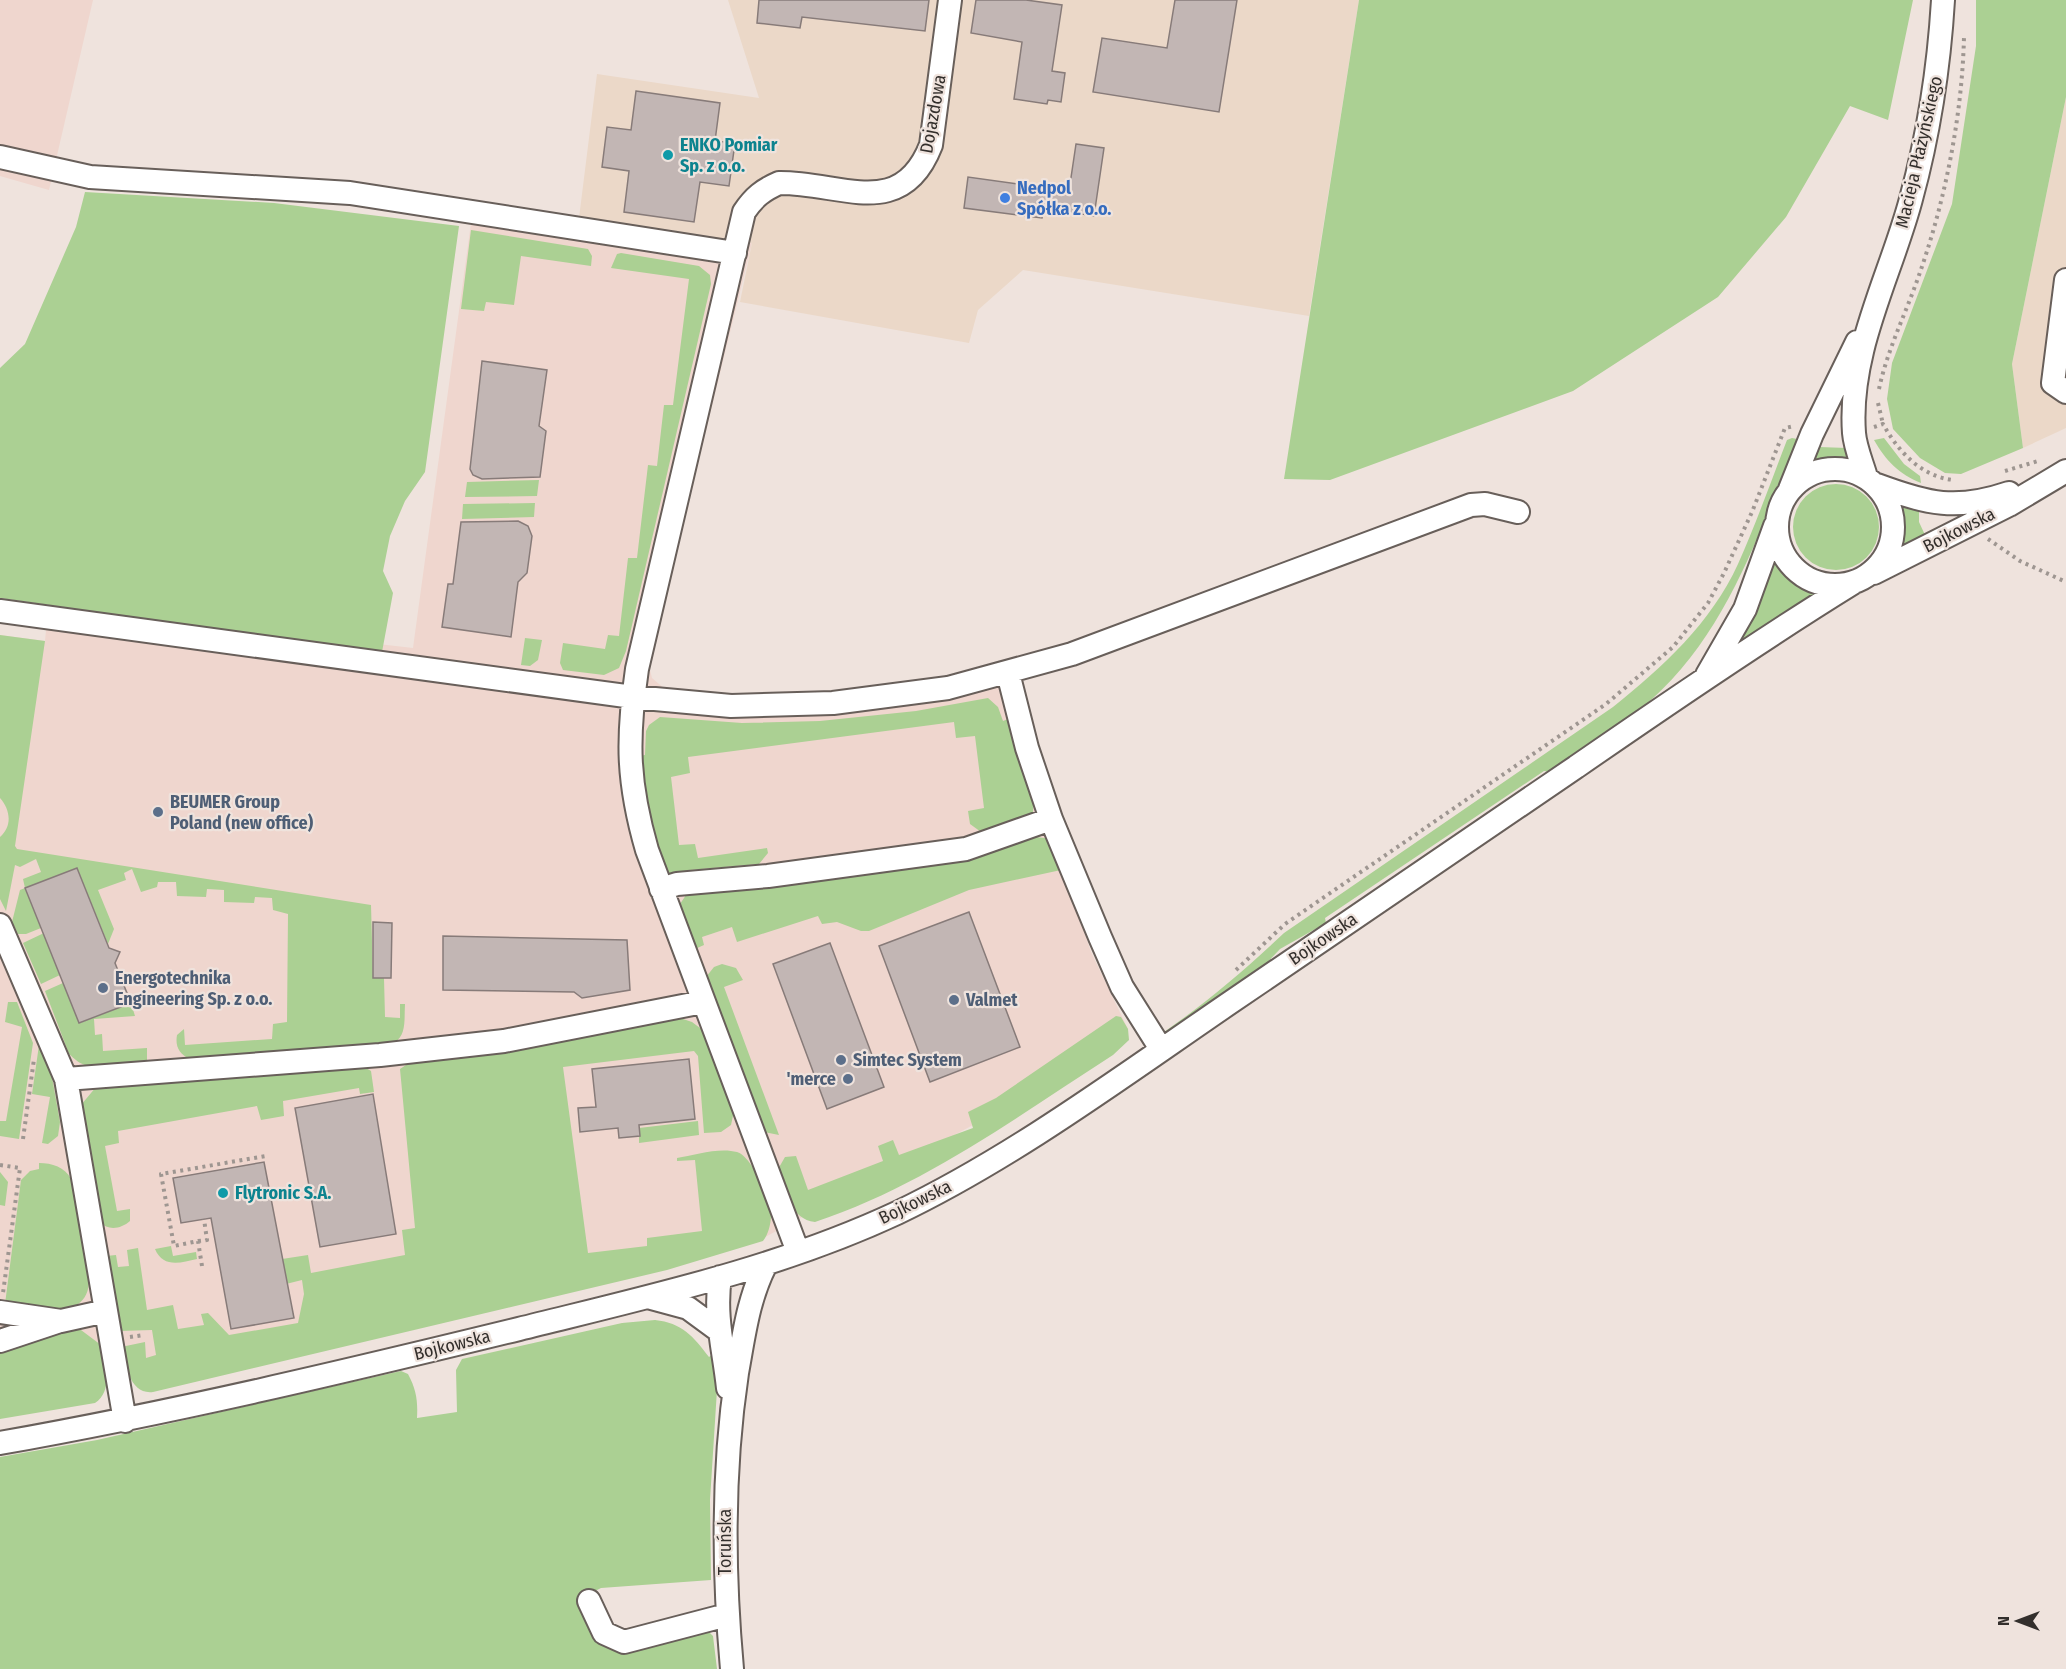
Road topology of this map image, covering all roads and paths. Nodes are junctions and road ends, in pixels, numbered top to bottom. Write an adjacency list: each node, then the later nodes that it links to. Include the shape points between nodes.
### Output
1 (950, 0): 4 (street, Dojazdowa, via 931,145 912,179 879,192 779,183 753,198 744,212)
2 (1943, 0): 6 (street, Macieja Płażyńskiego, via 1938,67 1925,142 1911,200)
3 (0, 157): 4 (street, via 90,177 350,193)
4 (735, 253): 23 (street, Dojazdowa)
5 (2066, 280): 7 (street, via 2053,383)
6 (1877, 300): 13 (street, Macieja Płażyńskiego, via 1853,395 1854,435); 14 (street, Macieja Płażyńskiego)
7 (2066, 392)
8 (1802, 429): 27 (path, via 1790,425 1785,428 1714,593 1666,654 1605,704 1285,924)
9 (1869, 429): 12 (path, via 1882,424 1914,464 1934,476)
10 (2051, 471): 11 (path); 13 (street, Bojkowska, via 1986,501 1947,505); 16 (street, Bojkowska, via 2009,505)
11 (1994, 474)
12 (1958, 480)
13 (1871, 481): 14 (street, via 1850,470 1833,468 1816,471); 18 (street, via 1887,499 1894,532 1885,556)
14 (1789, 490): 17 (street)
15 (1518, 512): 21 (street, via 1485,504 1471,505 1071,654)
16 (1977, 521): 18 (street, Bojkowska); 19 (path, via 1997,547)
17 (1776, 523): 18 (street, via 1783,554 1799,573 1821,584 1837,586); 22 (street, Bojkowska, via 1745,609)
18 (1861, 579): 22 (street, Bojkowska)
19 (2066, 582)
20 (0, 611): 23 (street)
21 (1008, 673): 23 (street, via 917,693 833,703 731,706); 24 (street, via 1027,748)
22 (1705, 679): 29 (street, Bojkowska)
23 (633, 697): 25 (street, Dojazdowa, via 628,753 636,815)
24 (1052, 819): 25 (street, via 966,849 677,884); 29 (street, via 1122,987)
25 (662, 889): 28 (street, Dojazdowa)
26 (0, 925): 31 (street)
27 (1228, 978)
28 (703, 1002): 31 (street, via 504,1041 380,1055); 37 (street, Dojazdowa)
29 (1161, 1049): 37 (street, Bojkowska, via 945,1189 895,1214)
30 (35, 1056): 32 (path)
31 (66, 1078): 42 (street)
32 (24, 1139)
33 (266, 1156): 36 (path, via 161,1174 174,1246)
34 (0, 1165): 43 (path, via 20,1168)
35 (204, 1219): 36 (path, via 207,1240)
36 (198, 1242): 39 (path)
37 (798, 1252): 38 (street, Bojkowska)
38 (766, 1264): 40 (street, Bojkowska); 45 (street, Toruńska, via 753,1291)
39 (201, 1266)
40 (720, 1277): 41 (street, Bojkowska); 45 (street, Toruńska, via 730,1285); 46 (street, Toruńska)
41 (646, 1297): 46 (street, via 688,1308); 49 (street, Bojkowska, via 324,1377)
42 (106, 1311): 44 (street); 49 (street)
43 (0, 1312): 44 (street)
44 (61, 1321): 47 (street)
45 (745, 1328): 48 (street, Toruńska)
46 (718, 1330): 48 (street, Toruńska)
47 (0, 1341)
48 (731, 1415): 52 (street, Toruńska, via 724,1546)
49 (125, 1421): 50 (street, Bojkowska)
50 (0, 1443)
51 (590, 1601): 52 (street, via 603,1634 624,1642)
52 (727, 1616): 53 (street, Toruńska)
53 (732, 1669)

